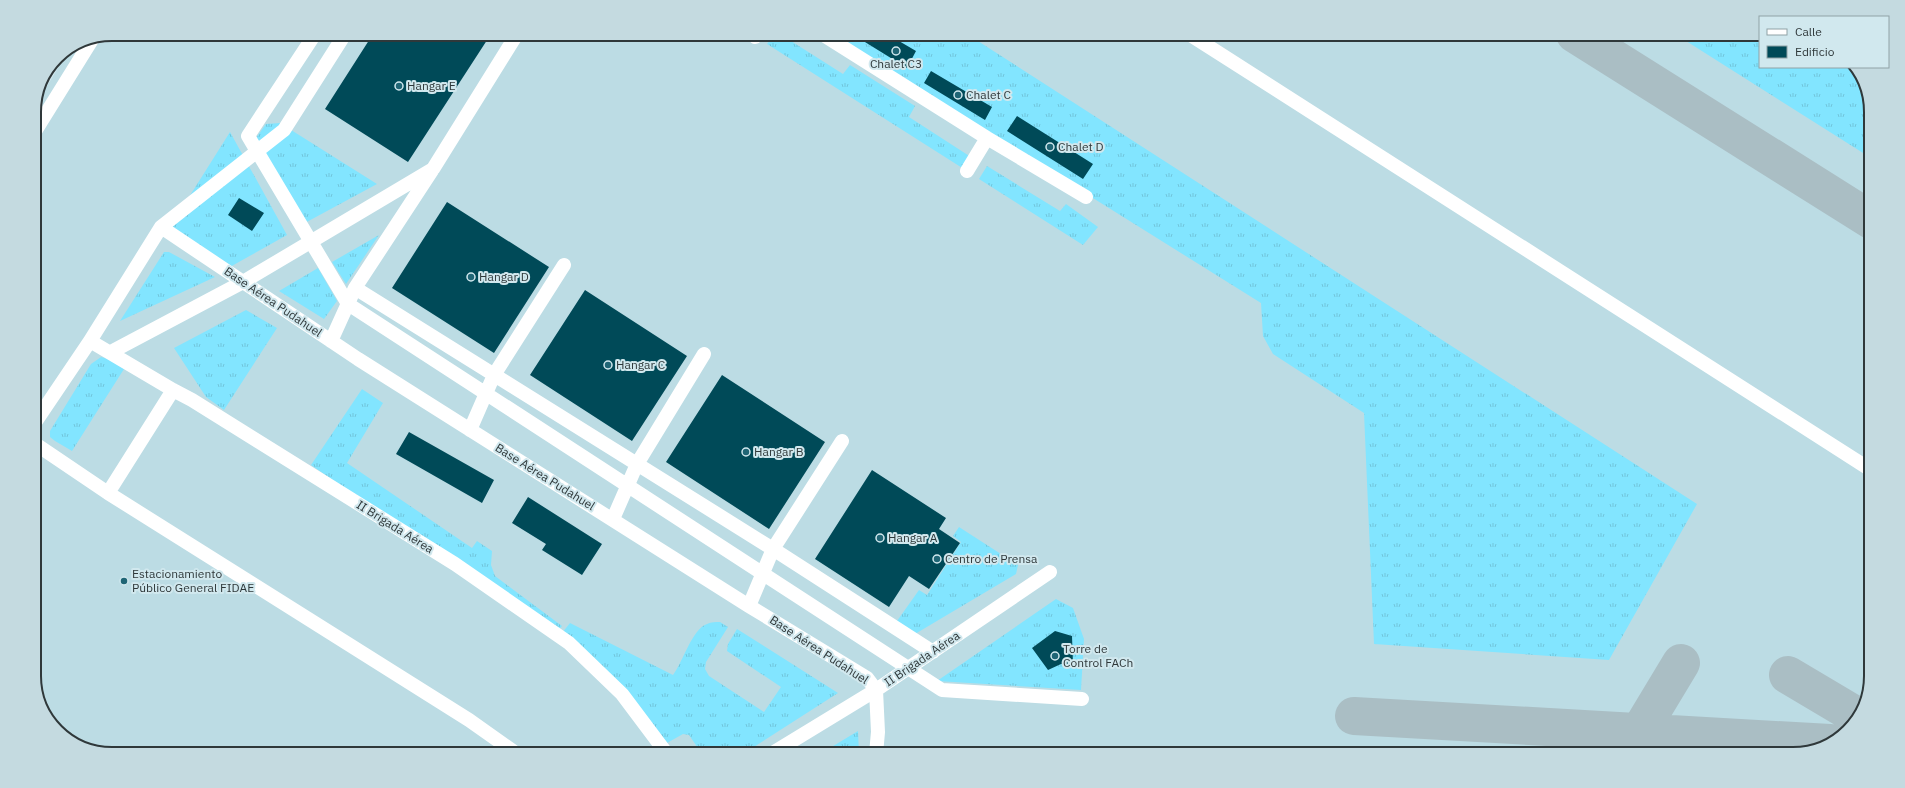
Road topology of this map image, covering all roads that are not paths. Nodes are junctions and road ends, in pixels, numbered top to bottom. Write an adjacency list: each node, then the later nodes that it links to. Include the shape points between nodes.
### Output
1 (310, 41): 9 (street, via 248,136)
2 (340, 41): 9 (street, via 284,130)
3 (513, 41): 10 (street)
4 (833, 41): 8 (street)
5 (1200, 41): 31 (street)
6 (89, 45): 7 (street)
7 (41, 122)
8 (987, 138): 11 (street); 12 (street)
9 (257, 151): 13 (street); 14 (street)
10 (433, 169): 14 (street); 17 (street)
11 (967, 172)
12 (1086, 197)
13 (161, 227): 16 (street, Base Aérea Pudahuel); 19 (street)
14 (311, 242): 16 (street); 18 (street)
15 (564, 265): 23 (street)
16 (243, 282): 20 (street, Base Aérea Pudahuel); 21 (street)
17 (356, 288): 18 (street); 23 (street)
18 (348, 304): 20 (street); 25 (street)
19 (90, 341): 21 (street, II Brigada Aérea); 26 (street)
20 (331, 341): 27 (street, Base Aérea Pudahuel)
21 (111, 352): 24 (street, II Brigada Aérea)
22 (704, 354): 30 (street)
23 (494, 375): 25 (street); 30 (street)
24 (173, 390): 33 (street); 44 (street, II Brigada Aérea, via 448,560 569,643 622,694)
25 (486, 394): 27 (street); 32 (street)
26 (41, 414)
27 (470, 430): 34 (street, Base Aérea Pudahuel)
28 (842, 441): 35 (street)
29 (41, 448): 33 (street)
30 (637, 464): 32 (street); 35 (street)
31 (1864, 466)
32 (628, 486): 34 (street); 37 (street)
33 (108, 493): 43 (street, via 469,720)
34 (613, 519): 38 (street, Base Aérea Pudahuel)
35 (773, 549): 37 (street); 39 (street)
36 (1050, 572): 39 (street, II Brigada Aérea)
37 (763, 573): 38 (street); 40 (street)
38 (749, 606): 41 (street, Base Aérea Pudahuel, via 867,678)
39 (933, 652): 40 (street, II Brigada Aérea)
40 (909, 668): 41 (street, II Brigada Aérea); 42 (street, via 942,690)
41 (876, 690): 45 (street, II Brigada Aérea); 46 (street, Base Aérea Pudahuel)
42 (1082, 698)
43 (507, 747)
44 (662, 747)
45 (782, 747)
46 (877, 747)

